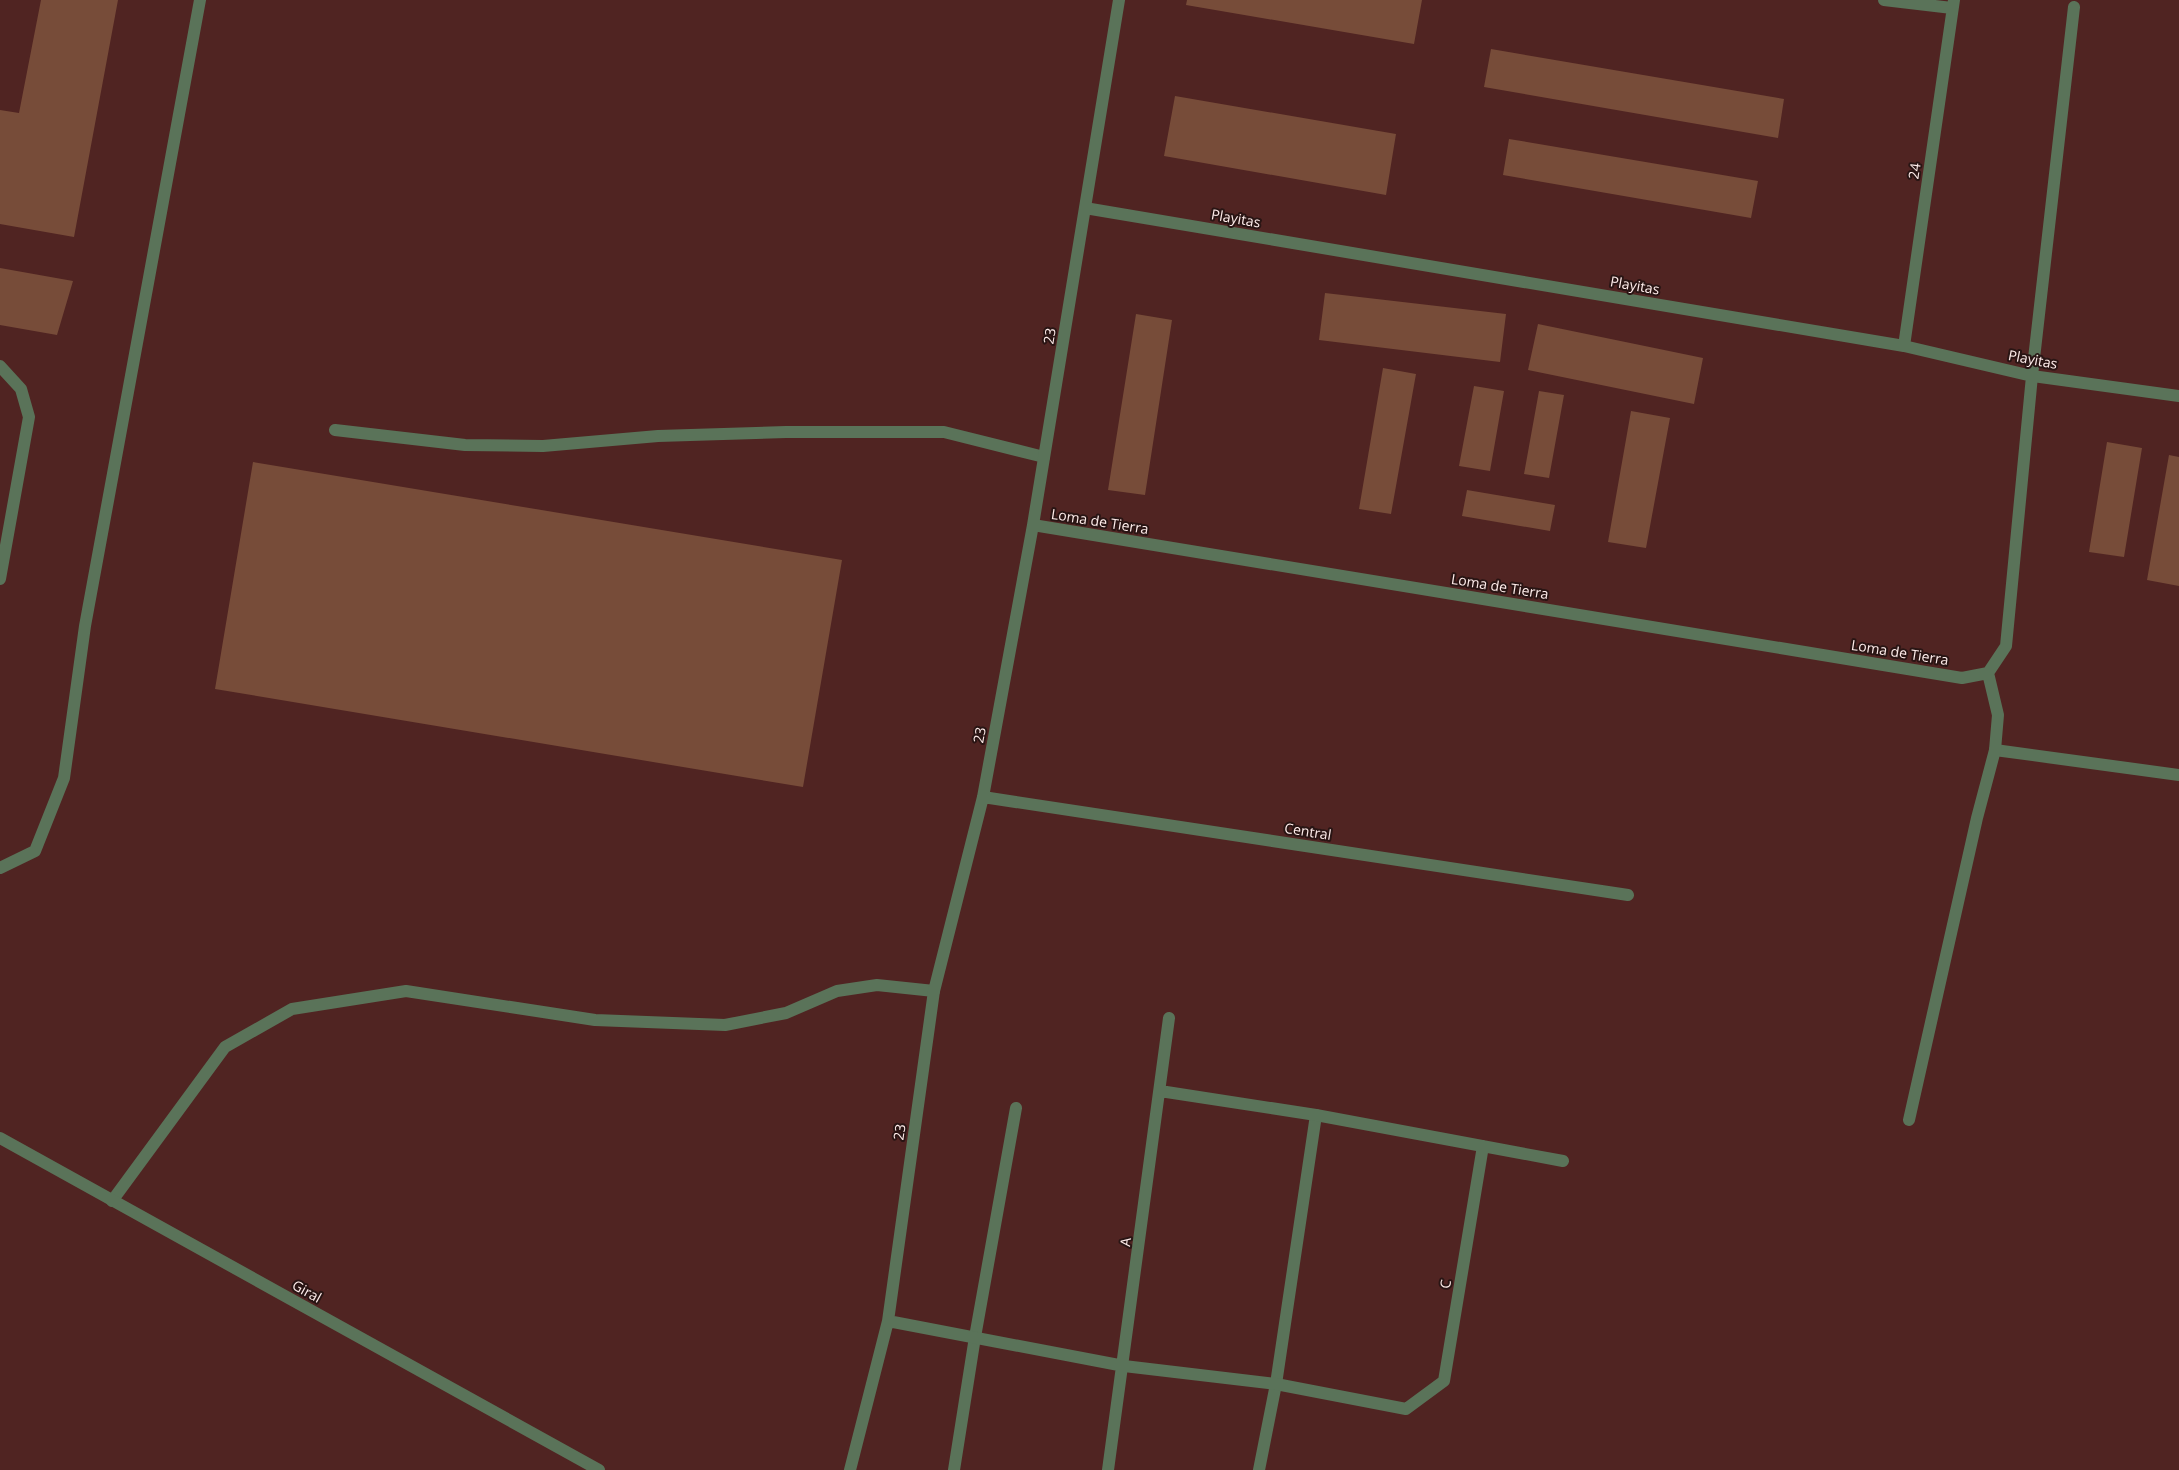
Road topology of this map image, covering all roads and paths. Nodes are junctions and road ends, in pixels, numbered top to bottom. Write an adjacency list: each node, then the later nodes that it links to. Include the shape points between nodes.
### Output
1 (200, 0): 19 (street, via 84,626 64,778 35,851)
2 (1119, 0): 6 (street, 23)
3 (1884, 0): 4 (street)
4 (1953, 4): 7 (street, 24)
5 (2074, 7): 9 (street)
6 (1085, 208): 7 (street, Playitas); 12 (street, 23)
7 (1904, 346): 9 (street, Playitas)
8 (0, 366): 14 (street, via 21,389 29,417)
9 (2032, 376): 10 (street, Playitas); 15 (street, via 2006,646)
10 (2179, 396)
11 (335, 430): 12 (street, via 465,445 543,446 658,436 944,432)
12 (1044, 457): 13 (street, 23)
13 (1033, 525): 15 (street, Loma de Tierra, via 1962,678); 18 (street, 23)
14 (0, 579)
15 (1988, 672): 16 (street, via 1998,715)
16 (1995, 750): 17 (street); 26 (street)
17 (2179, 774)
18 (983, 797): 20 (street, Central); 21 (street, 23)
19 (0, 868)
20 (1628, 895)
21 (934, 991): 30 (street, via 877,985 838,990 786,1013 725,1025 594,1020 406,991 292,1009 225,1047); 31 (street, 23)
22 (1169, 1018): 23 (street, A)
23 (1160, 1091): 25 (street); 33 (street, A)
24 (1016, 1108): 32 (street)
25 (1316, 1115): 28 (street); 34 (street)
26 (1909, 1120)
27 (0, 1138): 30 (street, Giral)
28 (1483, 1146): 29 (street); 34 (street, C, via 1444,1381 1406,1409)
29 (1563, 1161)
30 (112, 1202): 35 (street, Giral)
31 (888, 1321): 32 (street); 36 (street, 23)
32 (975, 1338): 33 (street); 37 (street)
33 (1124, 1366): 34 (street); 38 (street, A)
34 (1276, 1384): 39 (street)
35 (599, 1470)
36 (850, 1470)
37 (954, 1470)
38 (1108, 1470)
39 (1259, 1470)

